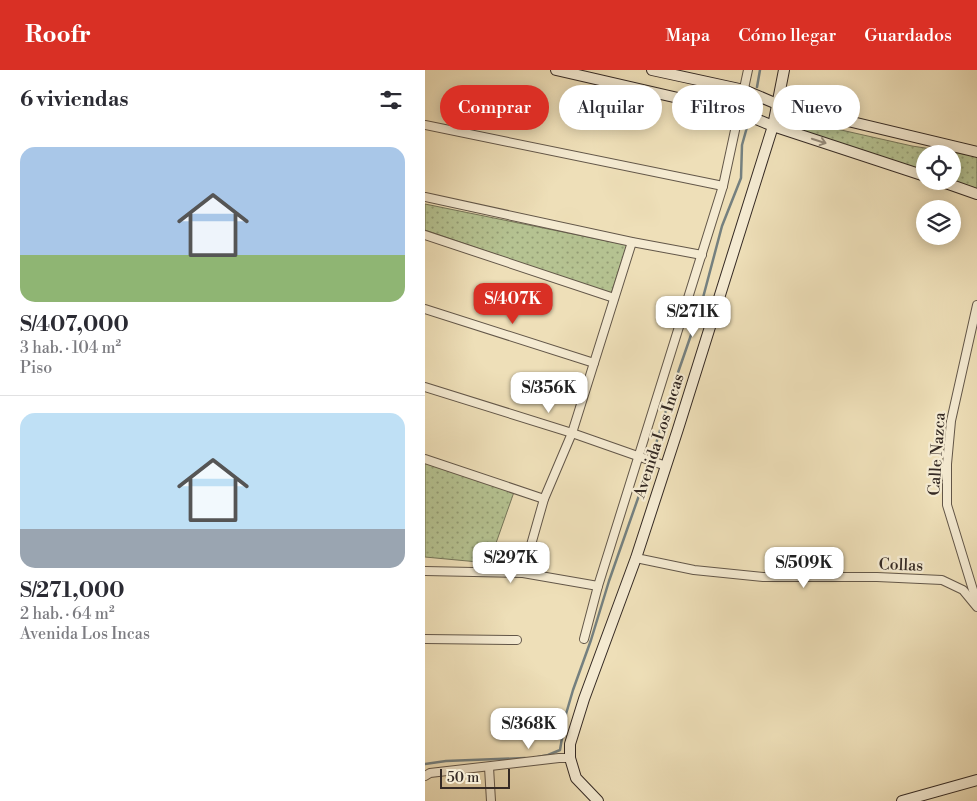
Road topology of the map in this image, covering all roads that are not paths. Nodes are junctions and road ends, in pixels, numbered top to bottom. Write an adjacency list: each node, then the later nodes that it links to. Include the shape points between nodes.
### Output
1 (557, 70): 8 (street)
2 (652, 70): 5 (street)
3 (748, 70): 6 (street)
4 (784, 70): 7 (street, Avenida Los Incas)
5 (721, 85)
6 (745, 85)
7 (781, 85)
8 (672, 97)
9 (763, 122): 12 (street)
10 (860, 124): 15 (street)
11 (425, 125): 17 (street)
12 (773, 126): 32 (street, Avenida Los Incas)
13 (735, 130): 17 (street)
14 (785, 130): 16 (street, one-way to 16)
15 (977, 152)
16 (916, 173)
17 (723, 186): 23 (street)
18 (961, 188): 19 (street)
19 (977, 194)
20 (425, 197): 22 (street)
21 (425, 235): 24 (street)
22 (632, 242): 23 (street); 24 (street)
23 (702, 255): 30 (street)
24 (614, 298): 27 (street)
25 (977, 306): 38 (street, Calle Nazca, via 951,421 947,464 947,505)
26 (425, 309): 27 (street)
27 (594, 363): 29 (street)
28 (425, 387): 29 (street)
29 (572, 433): 30 (street); 33 (street)
30 (639, 456): 32 (street); 37 (street)
31 (425, 459): 33 (street)
32 (666, 466): 34 (street, Avenida Los Incas)
33 (544, 499): 36 (street)
34 (636, 558): 38 (street, Collas, via 694,570 763,577 942,580 963,590); 42 (street, Avenida Los Incas, via 584,699 570,744)
35 (425, 571): 36 (street)
36 (523, 573): 37 (street)
37 (598, 586): 40 (street)
38 (977, 605)
39 (425, 639): 41 (street)
40 (584, 639)
41 (517, 640)
42 (571, 758): 43 (street); 47 (street, Avenida Los Incas, via 576,778)
43 (489, 767): 44 (street); 46 (street)
44 (425, 776)
45 (977, 780): 48 (street)
46 (491, 801)
47 (598, 801)
48 (902, 801)

